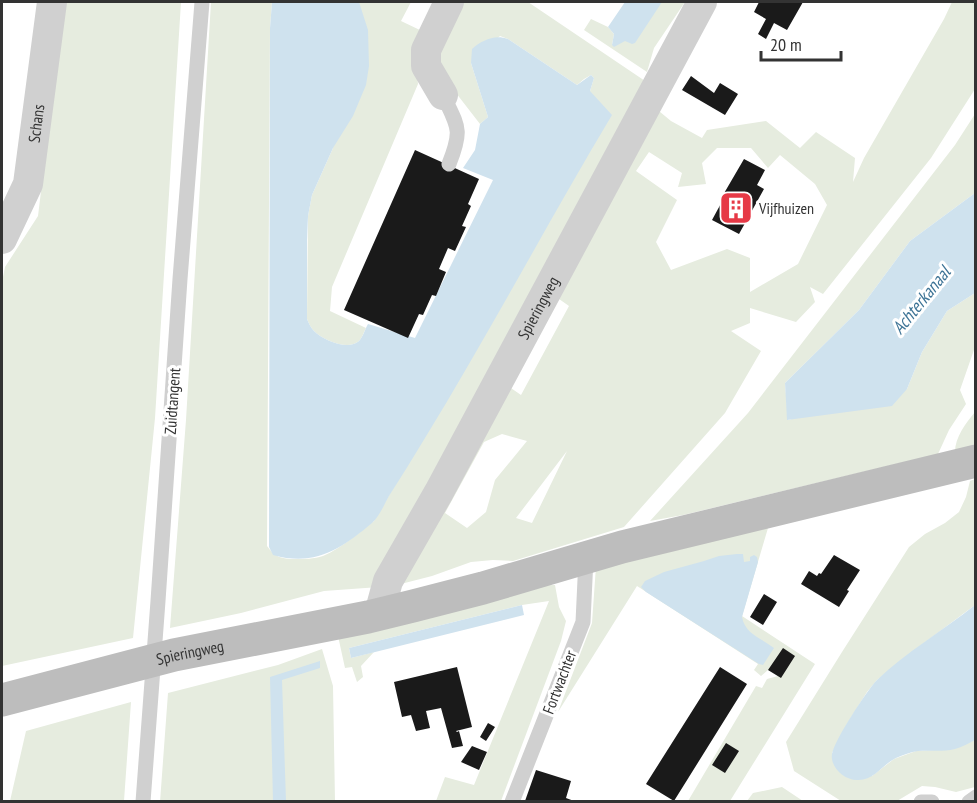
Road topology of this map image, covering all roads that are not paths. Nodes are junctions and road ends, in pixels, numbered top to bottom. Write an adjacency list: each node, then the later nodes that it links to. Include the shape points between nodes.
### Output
1 (52, 2): 7 (street, Schans, via 28,184)
2 (202, 2): 13 (lane, Zuidtangent)
3 (449, 2): 5 (street, via 426,50 426,66)
4 (702, 2): 10 (street, Spieringweg, via 388,581)
5 (443, 95): 6 (lane, via 459,134)
6 (448, 164)
7 (5, 225)
8 (975, 461): 9 (street, Spieringweg)
9 (586, 558): 10 (street, Spieringweg); 14 (lane, Fortwachter, via 583,622)
10 (379, 614): 11 (street, Spieringweg, via 174,655)
11 (2, 700)
12 (975, 797): 17 (lane)
13 (143, 801)
14 (512, 801)
15 (921, 801): 16 (lane)
16 (932, 801)
17 (969, 801)

